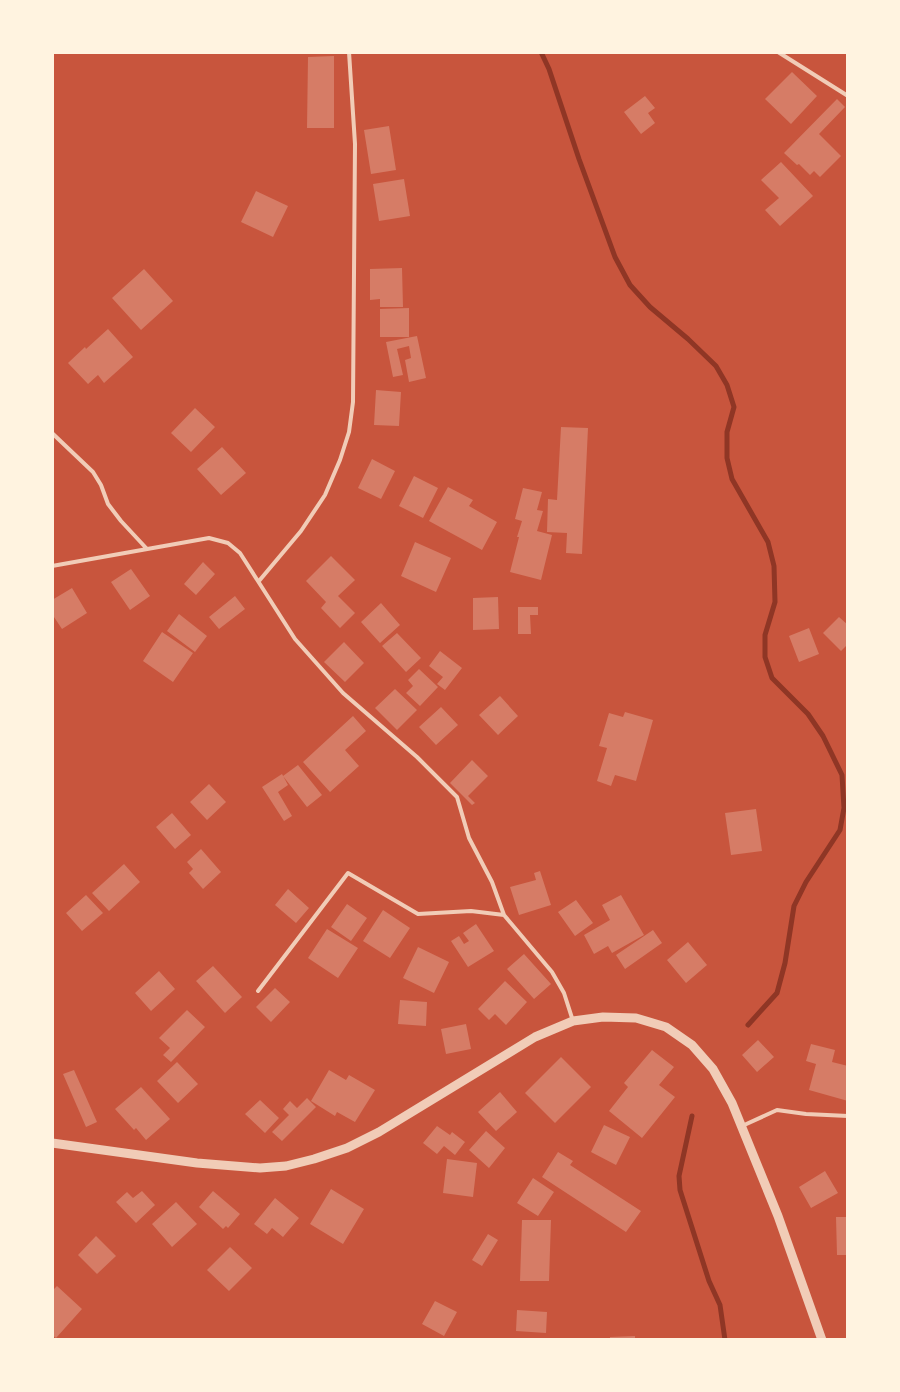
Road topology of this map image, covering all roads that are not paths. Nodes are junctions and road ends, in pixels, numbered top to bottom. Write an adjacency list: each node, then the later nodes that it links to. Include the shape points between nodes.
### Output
1 (350, 52): 7 (lane, via 355,154 353,402 349,432 325,495 301,531)
2 (778, 52): 3 (lane)
3 (848, 96)
4 (52, 433): 5 (lane, via 93,472 108,504)
5 (147, 549): 6 (lane); 7 (lane, via 209,538 228,543 240,553)
6 (52, 566)
7 (259, 581): 8 (lane, via 295,638 343,693 457,797 469,838 488,874)
8 (504, 916): 9 (lane, via 471,911 418,914 348,873); 10 (lane, via 552,972 564,993)
9 (258, 991)
10 (573, 1021): 12 (street, via 603,1017 636,1018 666,1028 692,1045 713,1069); 13 (street, via 535,1037 371,1136 347,1148 286,1166 260,1168 197,1163)
11 (848, 1116): 12 (lane, via 777,1110)
12 (742, 1126): 14 (street)
13 (52, 1143)
14 (822, 1340)

